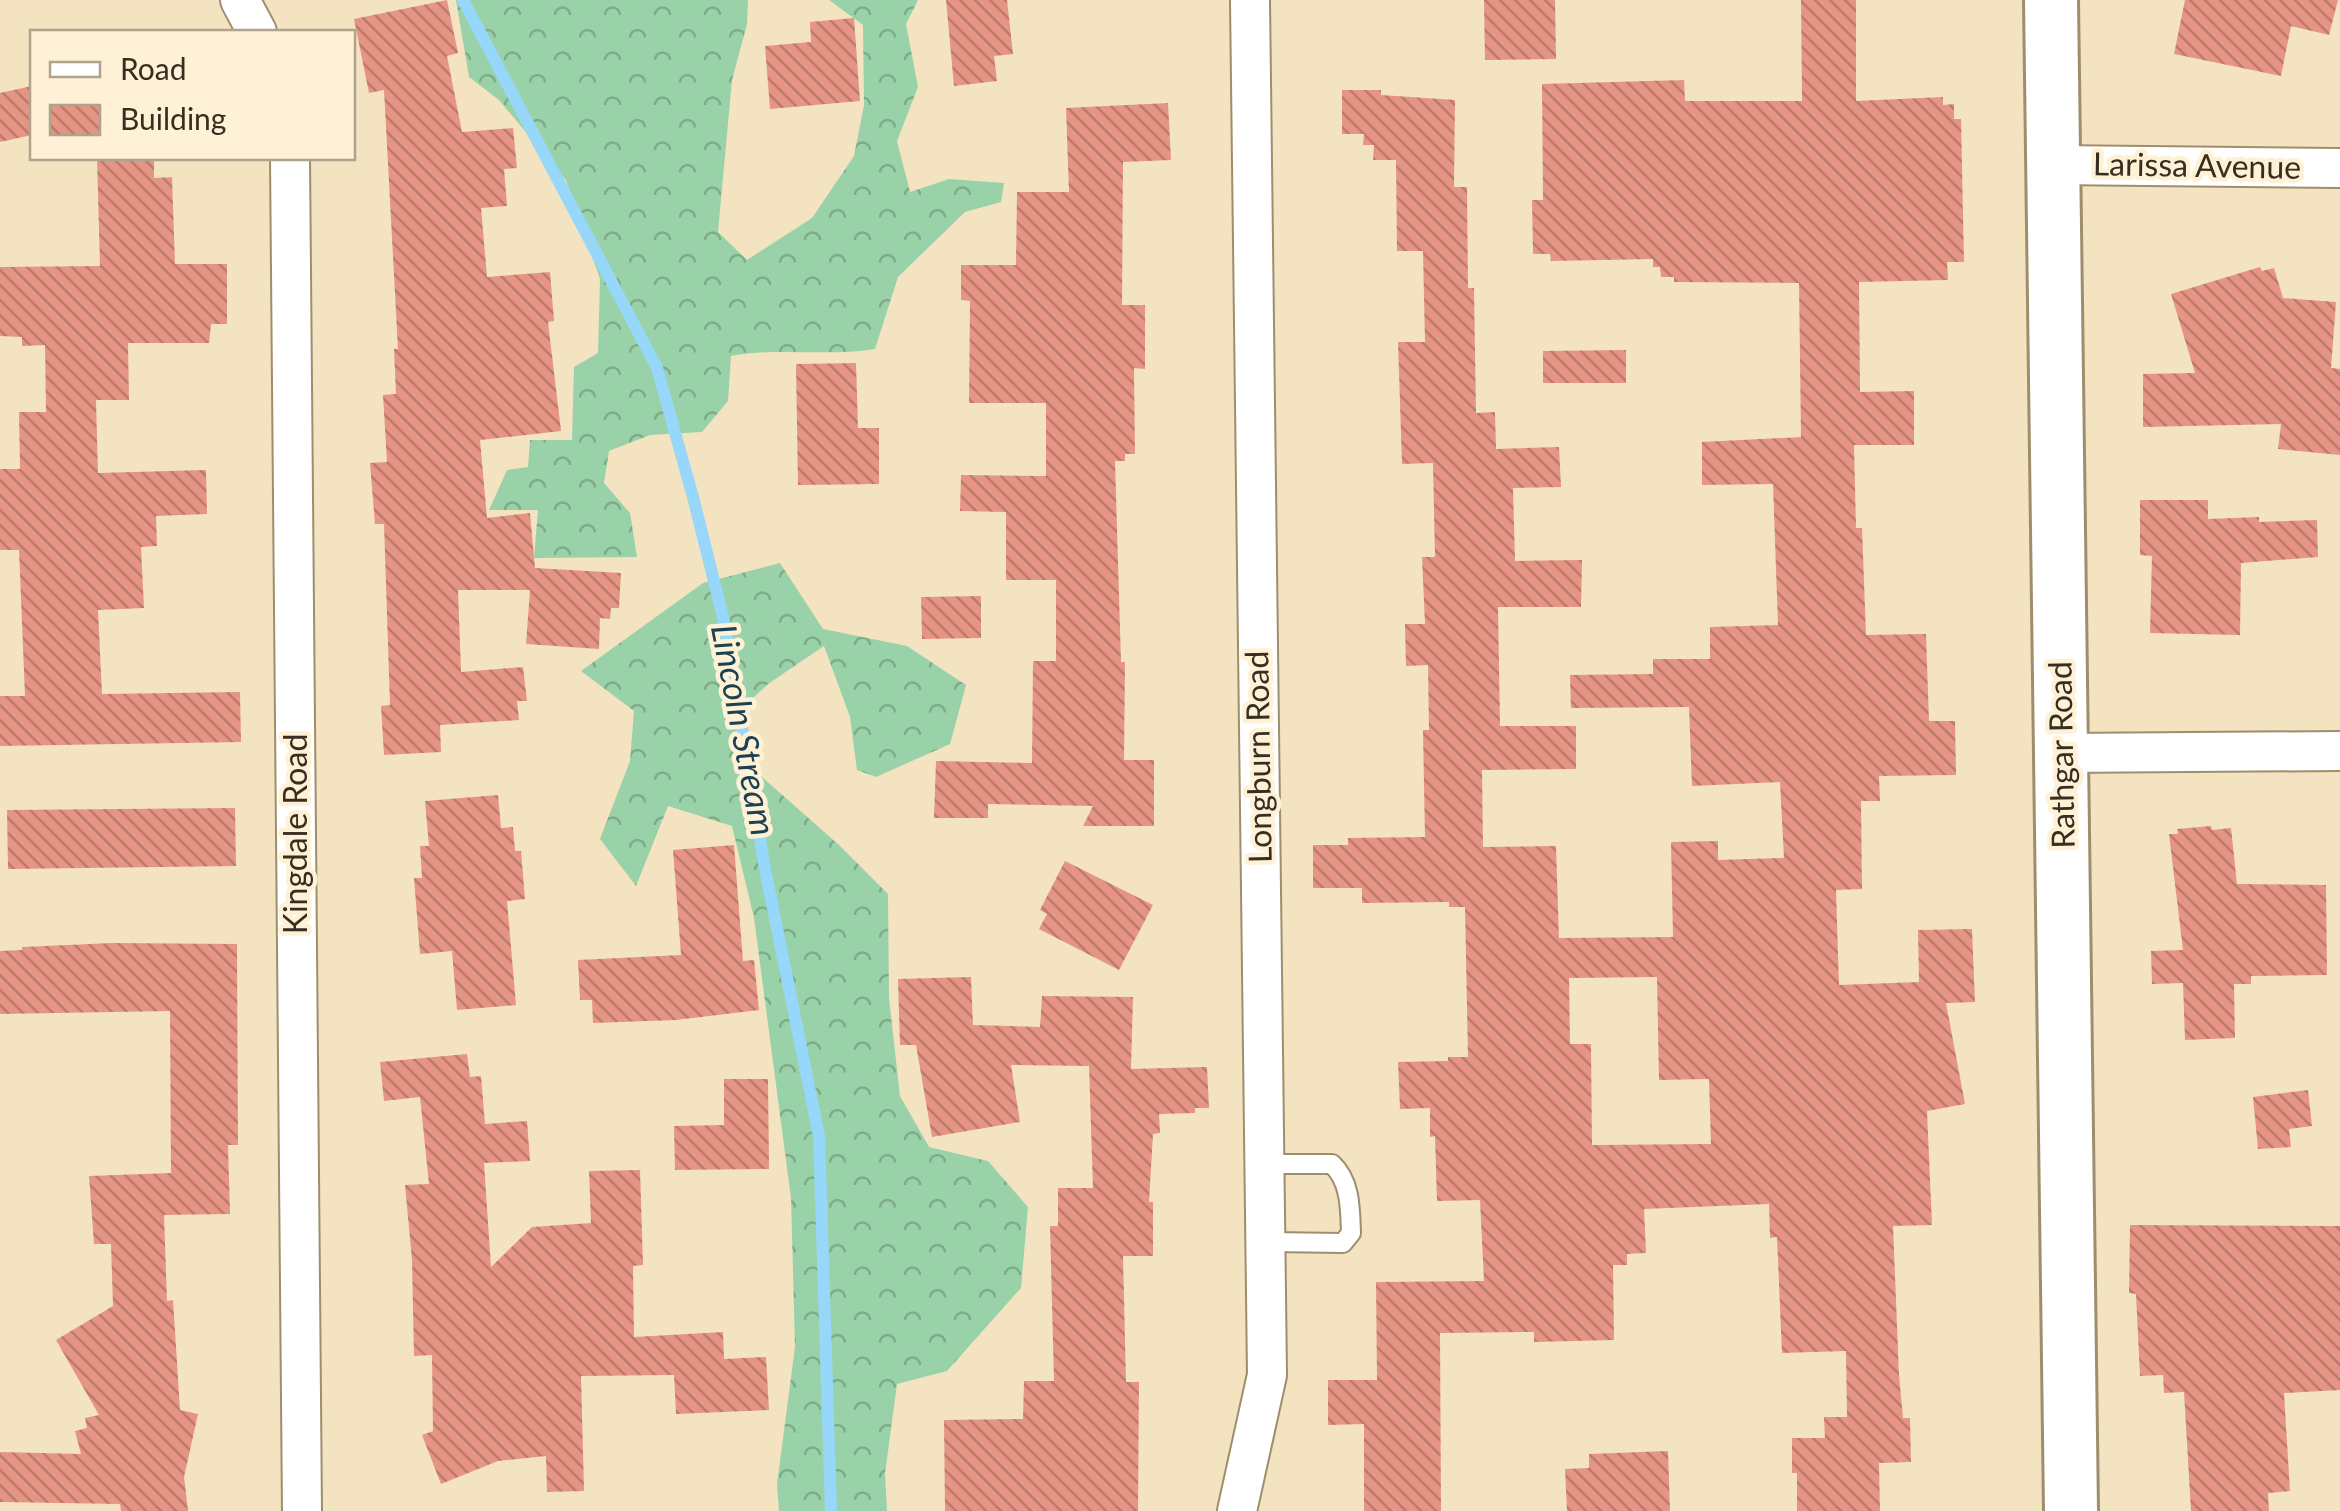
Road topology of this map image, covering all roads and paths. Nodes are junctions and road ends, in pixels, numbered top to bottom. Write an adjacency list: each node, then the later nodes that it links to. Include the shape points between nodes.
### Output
1 (240, 0): 4 (street)
2 (1250, 0): 10 (street, Longburn Road)
3 (2051, 0): 6 (main road, Rathgar Road)
4 (256, 30)
5 (290, 160): 12 (street, Kingdale Road)
6 (2054, 165): 7 (street, Larissa Avenue); 9 (main road, Rathgar Road)
7 (2340, 168)
8 (2340, 750): 9 (street)
9 (2062, 753): 14 (main road, Rathgar Road)
10 (1264, 1164): 11 (street, Longburn Road); 11 (lane, via 1332,1164 1344,1175 1350,1223 1342,1243)
11 (1265, 1242): 13 (street, Longburn Road, via 1267,1375)
12 (302, 1511)
13 (1237, 1511)
14 (2071, 1511)

